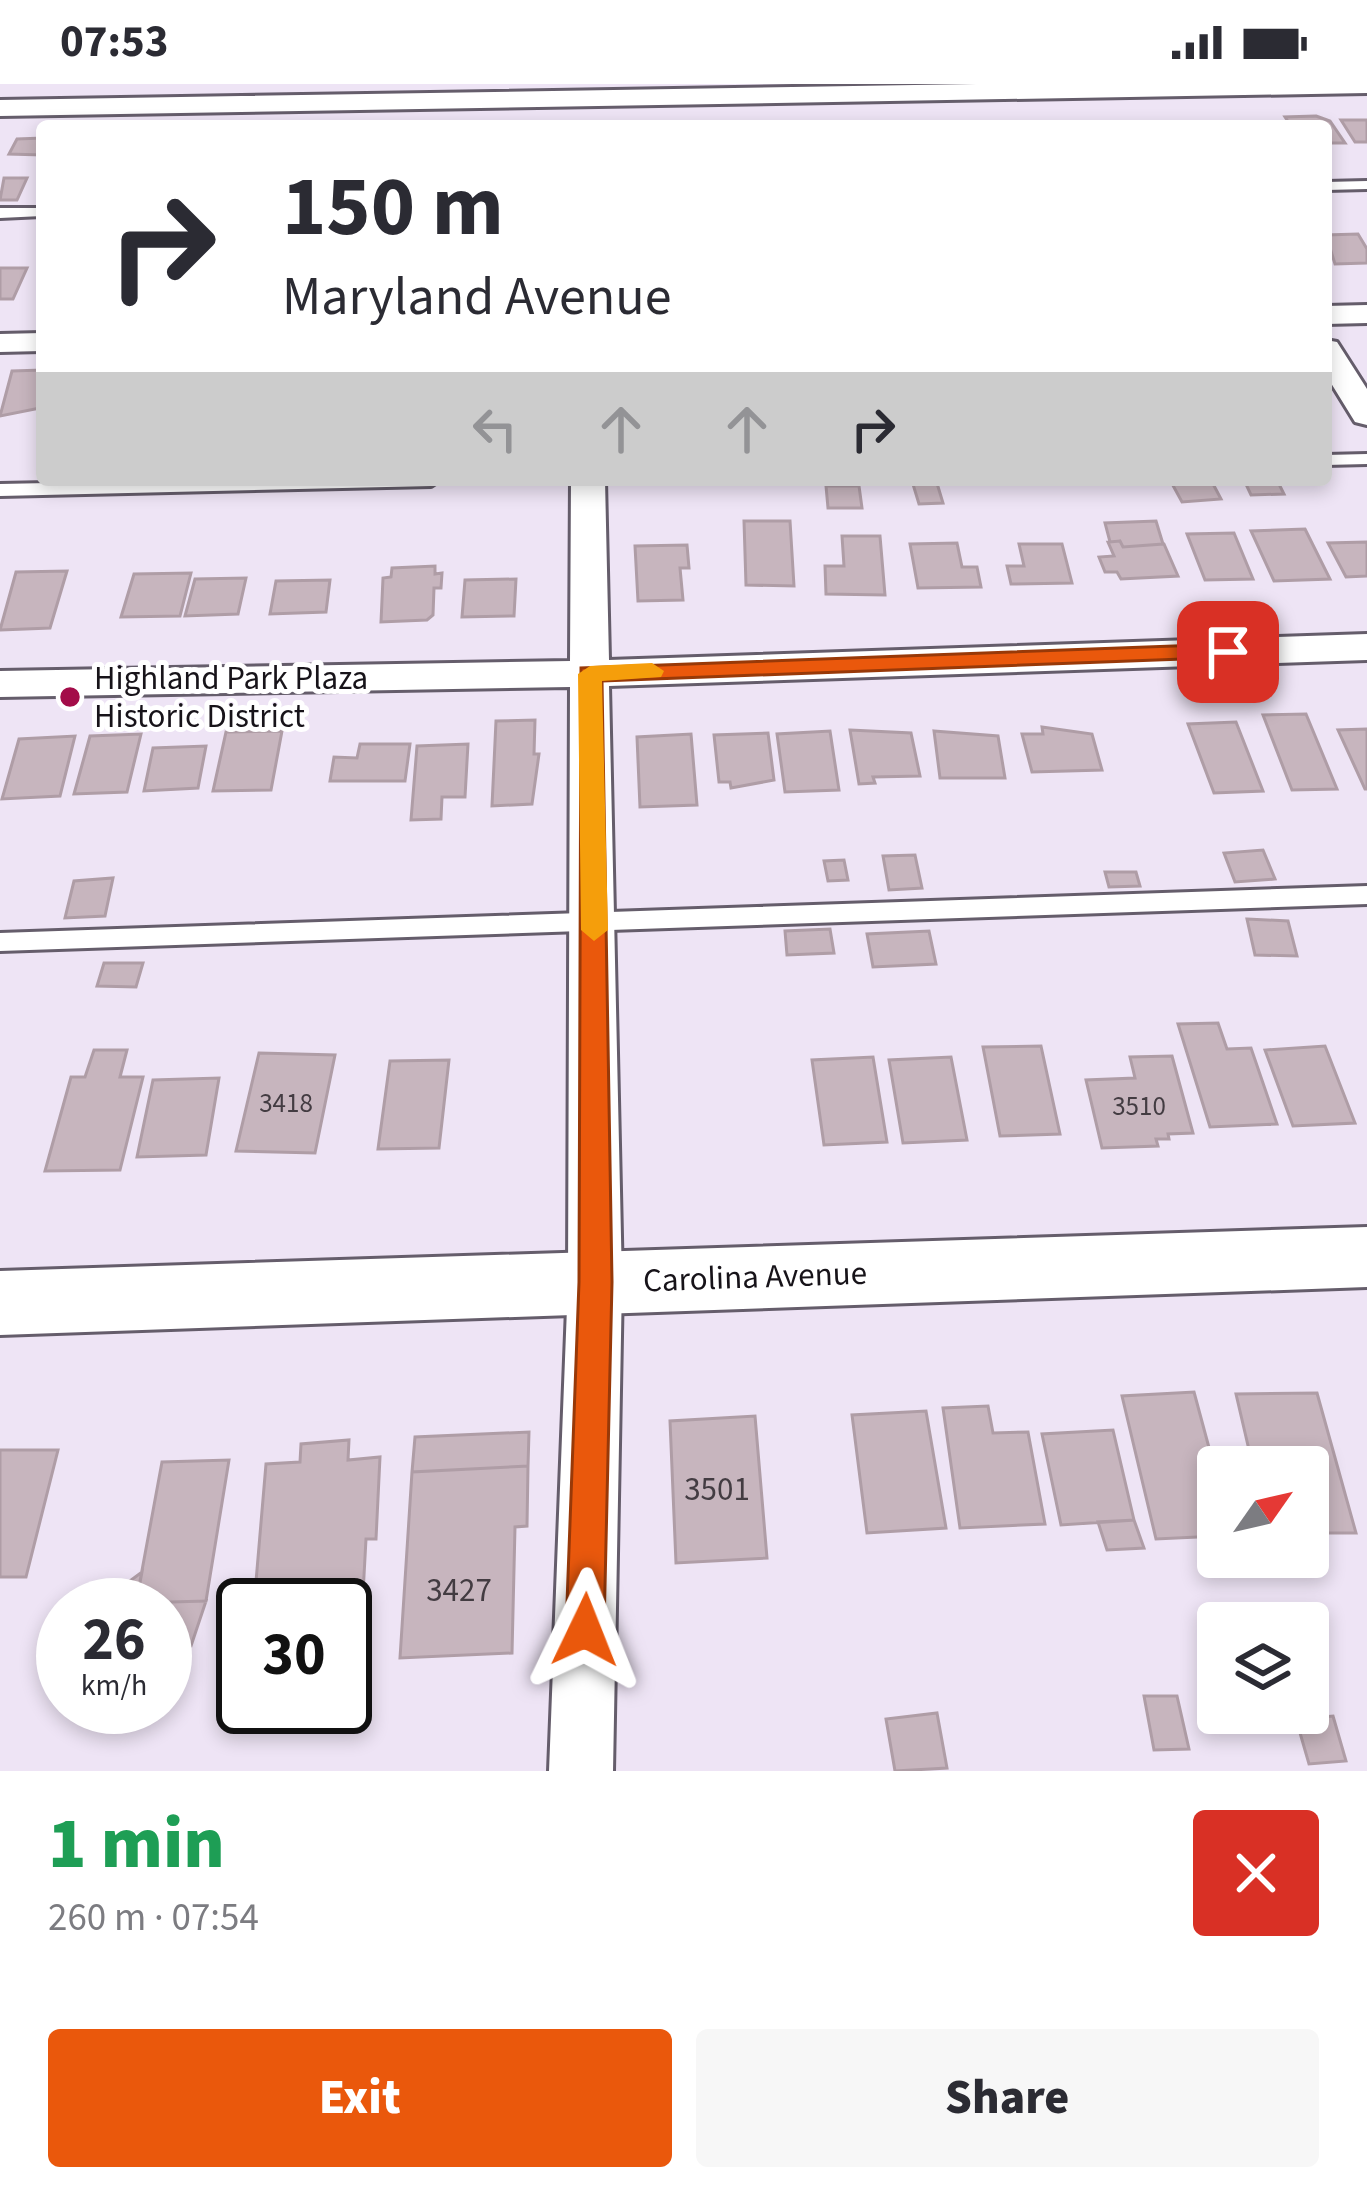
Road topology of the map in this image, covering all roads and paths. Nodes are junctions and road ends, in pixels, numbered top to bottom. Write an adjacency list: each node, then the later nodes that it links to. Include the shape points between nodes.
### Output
1 (1367, 86): 3 (street)
2 (592, 91): 3 (street); 4 (street)
3 (1187, 96)
4 (0, 108)
5 (1367, 185): 6 (lane)
6 (1332, 186)
7 (0, 212): 8 (lane)
8 (36, 212)
9 (1367, 314): 10 (street)
10 (1332, 315)
11 (36, 342): 12 (street)
12 (0, 343)
13 (1332, 359): 14 (street)
14 (1367, 415)
15 (1367, 459): 16 (lane)
16 (1332, 460)
17 (172, 486): 19 (lane)
18 (588, 486): 21 (street)
19 (0, 490)
20 (1367, 647): 21 (street)
21 (590, 674): 22 (street); 24 (street)
22 (0, 683)
23 (1367, 895): 24 (lane)
24 (594, 922): 25 (lane); 27 (street)
25 (0, 942)
26 (1367, 1257): 27 (street, Carolina Avenue)
27 (596, 1282): 28 (street, Carolina Avenue); 29 (street)
28 (0, 1303)
29 (580, 1771)

